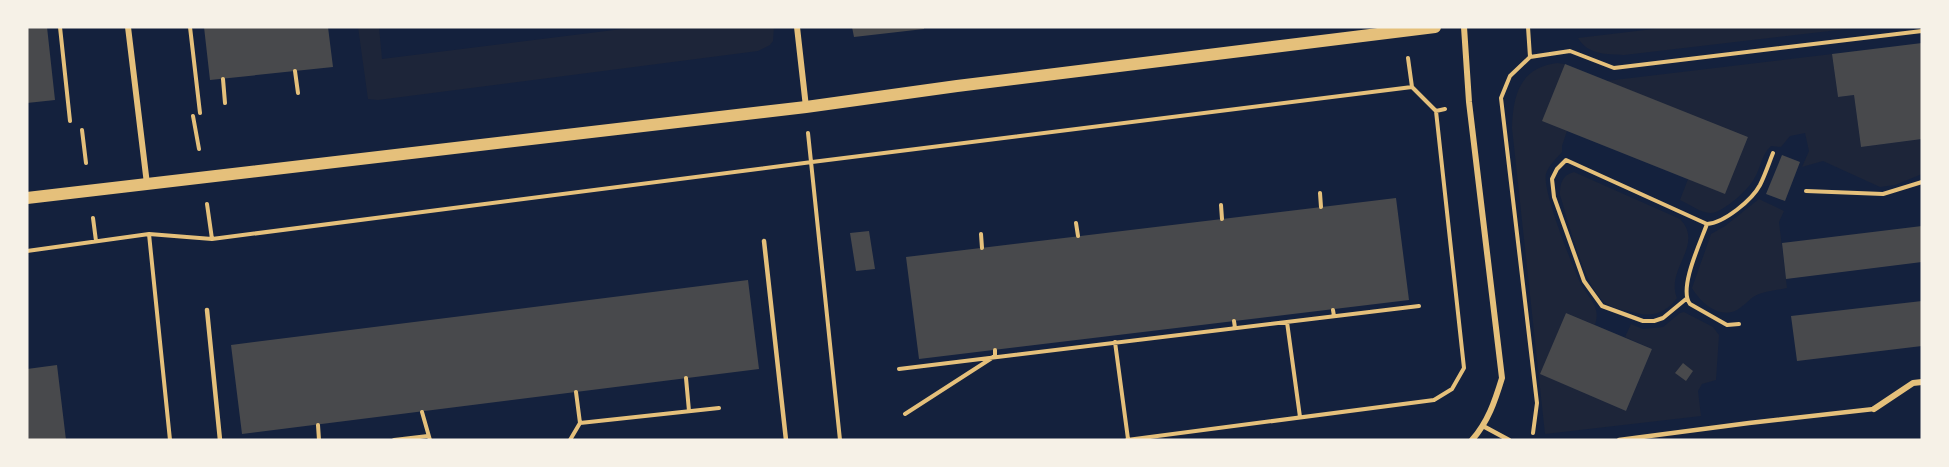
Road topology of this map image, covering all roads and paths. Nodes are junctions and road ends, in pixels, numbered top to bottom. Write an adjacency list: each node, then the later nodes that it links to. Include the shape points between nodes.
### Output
1 (60, 27): 19 (path)
2 (128, 27): 23 (street)
3 (190, 27): 18 (path)
4 (797, 27): 16 (street)
5 (1435, 27): 16 (main road)
6 (1464, 27): 15 (street)
7 (1528, 27): 9 (path)
8 (1922, 31): 9 (path, via 1614,68 1570,51)
9 (1530, 57): 13 (path, via 1510,76)
10 (295, 71): 12 (path)
11 (223, 79): 14 (path)
12 (298, 93)
13 (1501, 98): 15 (path); 76 (path, via 1537,403)
14 (225, 102)
15 (1469, 102): 17 (path); 64 (street, via 1502,378)
16 (806, 107): 21 (path); 23 (main road)
17 (1436, 111): 21 (path, via 1412,87); 61 (path, via 1464,368 1452,389 1434,400)
18 (200, 113)
19 (70, 121)
20 (1773, 153): 31 (path, via 1759,187 1735,211)
21 (812, 162): 32 (path, via 212,239); 73 (path)
22 (1922, 182): 24 (path, via 1883,194)
23 (147, 183): 26 (main road)
24 (1806, 191)
25 (1320, 193): 28 (path)
26 (27, 198)
27 (1221, 205): 29 (path)
28 (1321, 207)
29 (1222, 219)
30 (1076, 223): 34 (path)
31 (1707, 224): 38 (path, via 1685,287); 38 (path, via 1566,160 1552,179 1554,197 1584,281 1602,306 1643,321 1654,321)
32 (149, 234): 37 (path); 67 (path)
33 (981, 234): 36 (path)
34 (1077, 237)
35 (764, 242): 72 (lane)
36 (982, 248)
37 (27, 251)
38 (1686, 299): 45 (path, via 1727,325)
39 (1419, 306): 42 (path)
40 (207, 310): 68 (lane)
41 (1333, 310): 42 (path)
42 (1334, 316): 44 (path)
43 (1234, 321): 46 (path)
44 (1287, 322): 46 (path); 61 (path)
45 (1739, 324)
46 (1235, 328): 48 (path)
47 (1088, 339): 49 (path)
48 (1115, 342): 49 (path); 66 (path)
49 (1089, 345): 51 (path)
50 (995, 350): 51 (path)
51 (995, 356): 52 (path); 60 (path)
52 (899, 369)
53 (686, 378): 58 (path)
54 (1922, 382): 57 (street, via 1913,383)
55 (576, 392): 62 (path)
56 (719, 408): 58 (path)
57 (1874, 409): 77 (lane)
58 (689, 411): 62 (path)
59 (422, 412): 65 (path)
60 (905, 414)
61 (1300, 417): 66 (path)
62 (580, 423): 71 (path)
63 (318, 424): 69 (path)
64 (1483, 426): 74 (street); 75 (lane)
65 (429, 438): 70 (path)
66 (1128, 439)
67 (170, 440)
68 (220, 440)
69 (319, 440)
70 (394, 440)
71 (570, 440)
72 (786, 440)
73 (840, 440)
74 (1472, 440)
75 (1509, 440)
76 (1532, 440)
77 (1619, 440)

